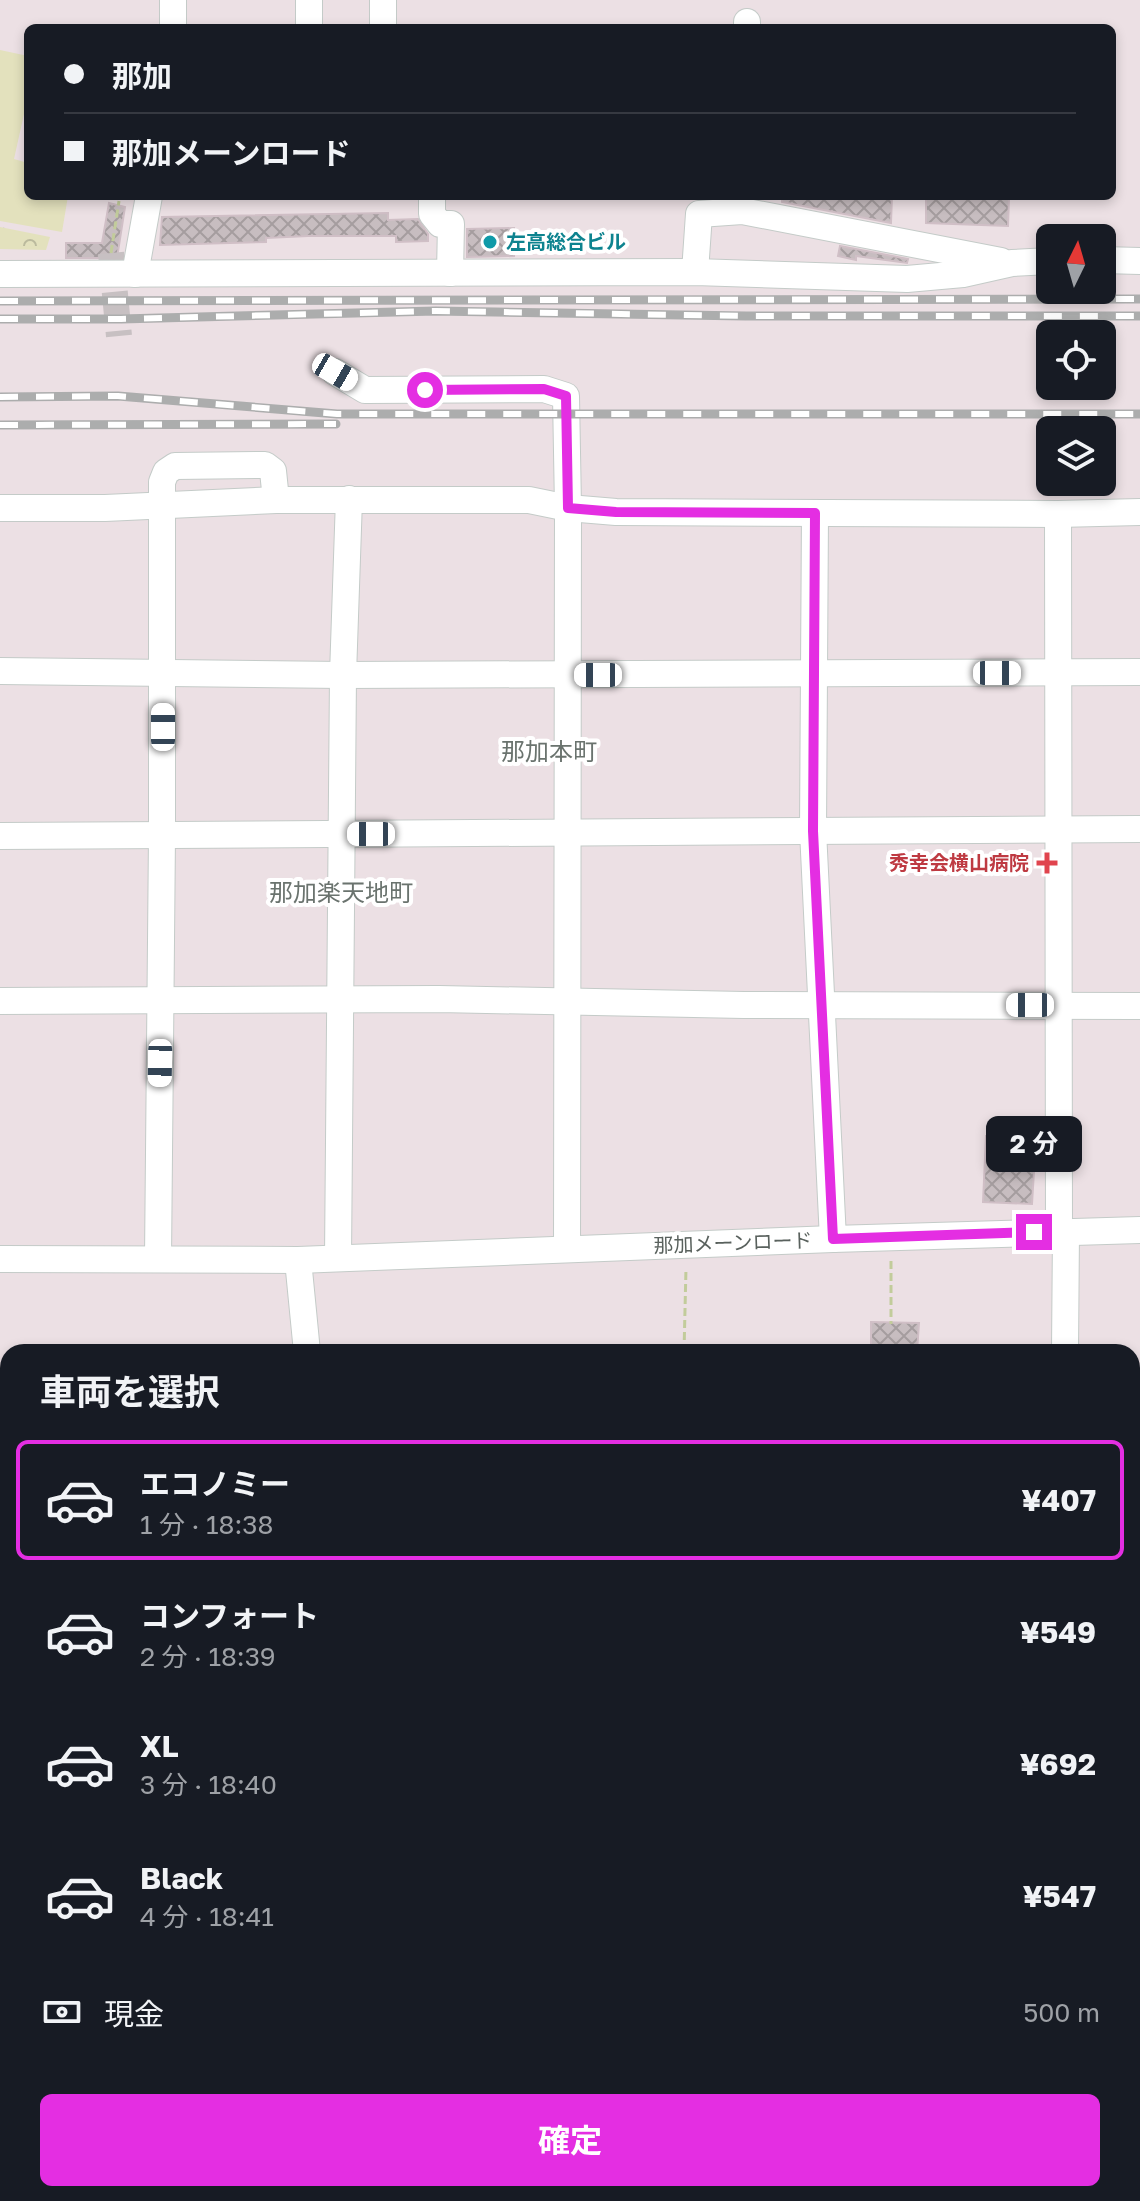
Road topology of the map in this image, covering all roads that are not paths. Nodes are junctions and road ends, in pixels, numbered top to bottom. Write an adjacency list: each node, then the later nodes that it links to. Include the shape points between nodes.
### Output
1 (173, 0): 4 (street)
2 (309, 0): 5 (street)
3 (383, 0): 6 (street)
4 (173, 24)
5 (309, 24)
6 (383, 24)
7 (148, 200): 17 (street)
8 (432, 200): 15 (street, via 432,214 440,224 451,224)
9 (742, 203): 13 (street); 14 (street, via 699,214)
10 (1116, 260): 11 (street)
11 (1140, 261)
12 (1036, 262): 13 (street)
13 (1012, 263): 14 (street, via 907,279)
14 (695, 272): 15 (street)
15 (450, 273): 17 (street)
16 (0, 274): 17 (street)
17 (135, 274)
18 (335, 372): 23 (street, via 365,390 544,389 566,396)
19 (349, 499): 20 (street); 23 (street, via 529,500); 32 (street)
20 (276, 500): 21 (street); 21 (street, via 273,471 265,465 175,466 162,482)
21 (163, 506): 22 (street); 29 (street)
22 (0, 508)
23 (568, 508): 25 (street); 33 (street)
24 (1140, 512): 26 (street)
25 (815, 513): 26 (street); 31 (street)
26 (1058, 514): 30 (street)
27 (0, 671): 29 (street)
28 (1140, 672): 30 (street)
29 (163, 673): 32 (street); 39 (street)
30 (1058, 673): 31 (street); 34 (street)
31 (813, 674): 33 (street); 36 (street)
32 (343, 675): 33 (street); 38 (street)
33 (568, 675): 37 (street)
34 (1059, 829): 35 (street); 36 (street); 46 (street)
35 (1140, 829)
36 (813, 831): 37 (street); 45 (street)
37 (568, 833): 38 (street); 44 (street)
38 (343, 834): 39 (street); 43 (street)
39 (162, 835): 40 (street); 41 (street)
40 (0, 836)
41 (161, 999): 42 (street); 43 (street); 54 (street)
42 (0, 1001)
43 (341, 1001): 44 (street); 52 (street)
44 (567, 1002): 45 (street); 51 (street)
45 (822, 1005): 46 (street); 50 (street)
46 (1059, 1005): 47 (street); 49 (street)
47 (1140, 1006)
48 (1140, 1230): 49 (street, 那加メーンロード)
49 (1062, 1232): 50 (street, 那加メーンロード); 57 (street)
50 (833, 1239): 51 (street, 那加メーンロード)
51 (567, 1249): 52 (street, 那加メーンロード)
52 (338, 1258): 55 (street, 那加メーンロード)
53 (0, 1259): 54 (street, 那加メーンロード)
54 (158, 1259): 55 (street, 那加メーンロード)
55 (298, 1260): 56 (street)
56 (306, 1344)
57 (1065, 1344)

